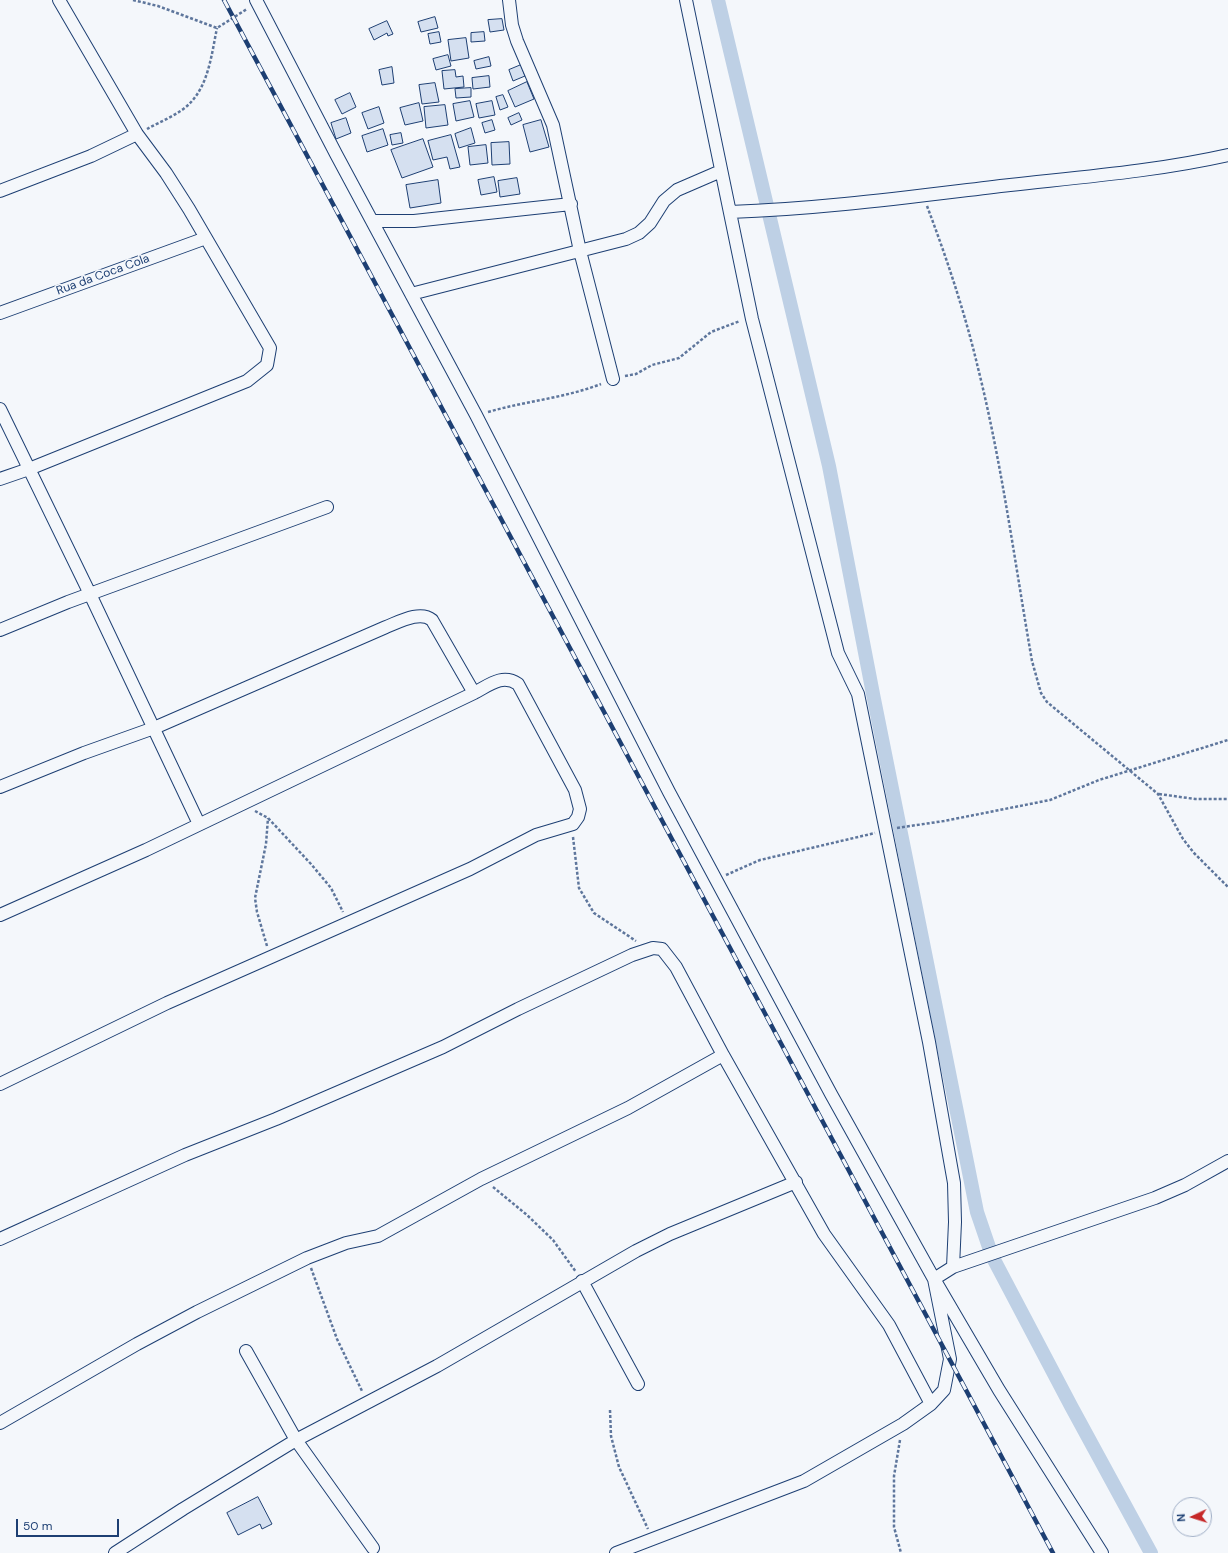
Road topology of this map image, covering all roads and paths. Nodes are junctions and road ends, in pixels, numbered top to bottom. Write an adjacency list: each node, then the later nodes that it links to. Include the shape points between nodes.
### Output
1 (59, 0): 7 (street)
2 (132, 0): 6 (path, via 158,6)
3 (509, 0): 12 (street, via 517,41 553,125)
4 (686, 0): 9 (street)
5 (257, 2): 6 (path); 14 (street)
6 (217, 28): 7 (path, via 212,57 202,86 192,102)
7 (137, 134): 10 (street, via 91,156); 15 (street, via 166,173)
8 (1228, 155): 11 (street, via 1144,169)
9 (721, 171): 13 (street); 16 (street, via 682,187 670,195 650,223 639,233 610,244)
10 (0, 190)
11 (923, 196): 13 (street, via 790,210); 29 (path, via 955,287 978,369 998,463 1032,661 1041,693 1055,710)
12 (571, 204): 14 (street, via 414,221); 16 (street)
13 (730, 212): 37 (street, via 752,319 838,653 858,694)
14 (372, 221): 17 (street)
15 (206, 238): 18 (street, Rua da Coca Cola); 21 (street, via 270,348 266,365 247,381)
16 (580, 251): 17 (street); 19 (street)
17 (411, 294): 38 (street)
18 (0, 313)
19 (613, 379)
20 (0, 409): 21 (street)
21 (29, 469): 22 (street); 24 (street)
22 (0, 479)
23 (327, 507): 24 (street)
24 (90, 594): 25 (street); 27 (street)
25 (0, 630)
26 (474, 693): 27 (street, via 432,620 422,616 386,627); 33 (street); 36 (street, via 499,680 512,680 518,684 575,790 580,809)
27 (154, 728): 30 (street); 35 (street)
28 (1228, 740): 29 (path)
29 (1130, 770): 31 (path); 37 (path, via 1050,800)
30 (0, 787)
31 (1158, 794): 32 (path, via 1194,799); 39 (path, via 1183,839)
32 (1228, 799)
33 (242, 804): 34 (path); 35 (street)
34 (268, 818): 41 (path, via 331,888); 43 (path, via 266,844 255,898 266,945)
35 (199, 824): 40 (street)
36 (573, 824): 41 (street, via 536,835 470,869); 42 (path, via 579,888 594,912)
37 (886, 830): 38 (path, via 760,860); 51 (street, via 929,1042 954,1183)
38 (715, 879): 52 (street)
39 (1228, 887)
40 (0, 915)
41 (349, 923): 43 (street)
42 (648, 949): 44 (street, via 662,949 668,954); 49 (street, via 518,1008 407,1063 185,1155)
43 (275, 956): 45 (street, via 153,1009)
44 (723, 1055): 47 (street, via 628,1108); 48 (street)
45 (0, 1084)
46 (1228, 1161): 51 (street, via 1185,1186 1155,1198)
47 (481, 1179): 50 (street, via 378,1236 340,1245); 53 (path, via 527,1214 553,1240)
48 (796, 1182): 53 (street, via 670,1234); 57 (street, via 829,1240 889,1325)
49 (0, 1239)
50 (307, 1258): 56 (path, via 337,1339); 59 (street, via 137,1344)
51 (953, 1268): 52 (street)
52 (934, 1279): 57 (street, via 950,1359 944,1390); 67 (street, via 1011,1410)
53 (582, 1281): 55 (street); 56 (street, via 482,1340)
54 (246, 1351): 61 (street)
55 (638, 1384)
56 (368, 1402): 61 (street)
57 (931, 1404): 60 (street)
58 (610, 1410): 62 (path, via 612,1436 619,1467)
59 (0, 1423)
60 (903, 1424): 62 (street, via 804,1481); 66 (path, via 894,1476 894,1527)
61 (296, 1440): 63 (street); 64 (street)
62 (653, 1539): 65 (street)
63 (373, 1548)
64 (115, 1553)
65 (616, 1553)
66 (901, 1553)
67 (1102, 1553)

